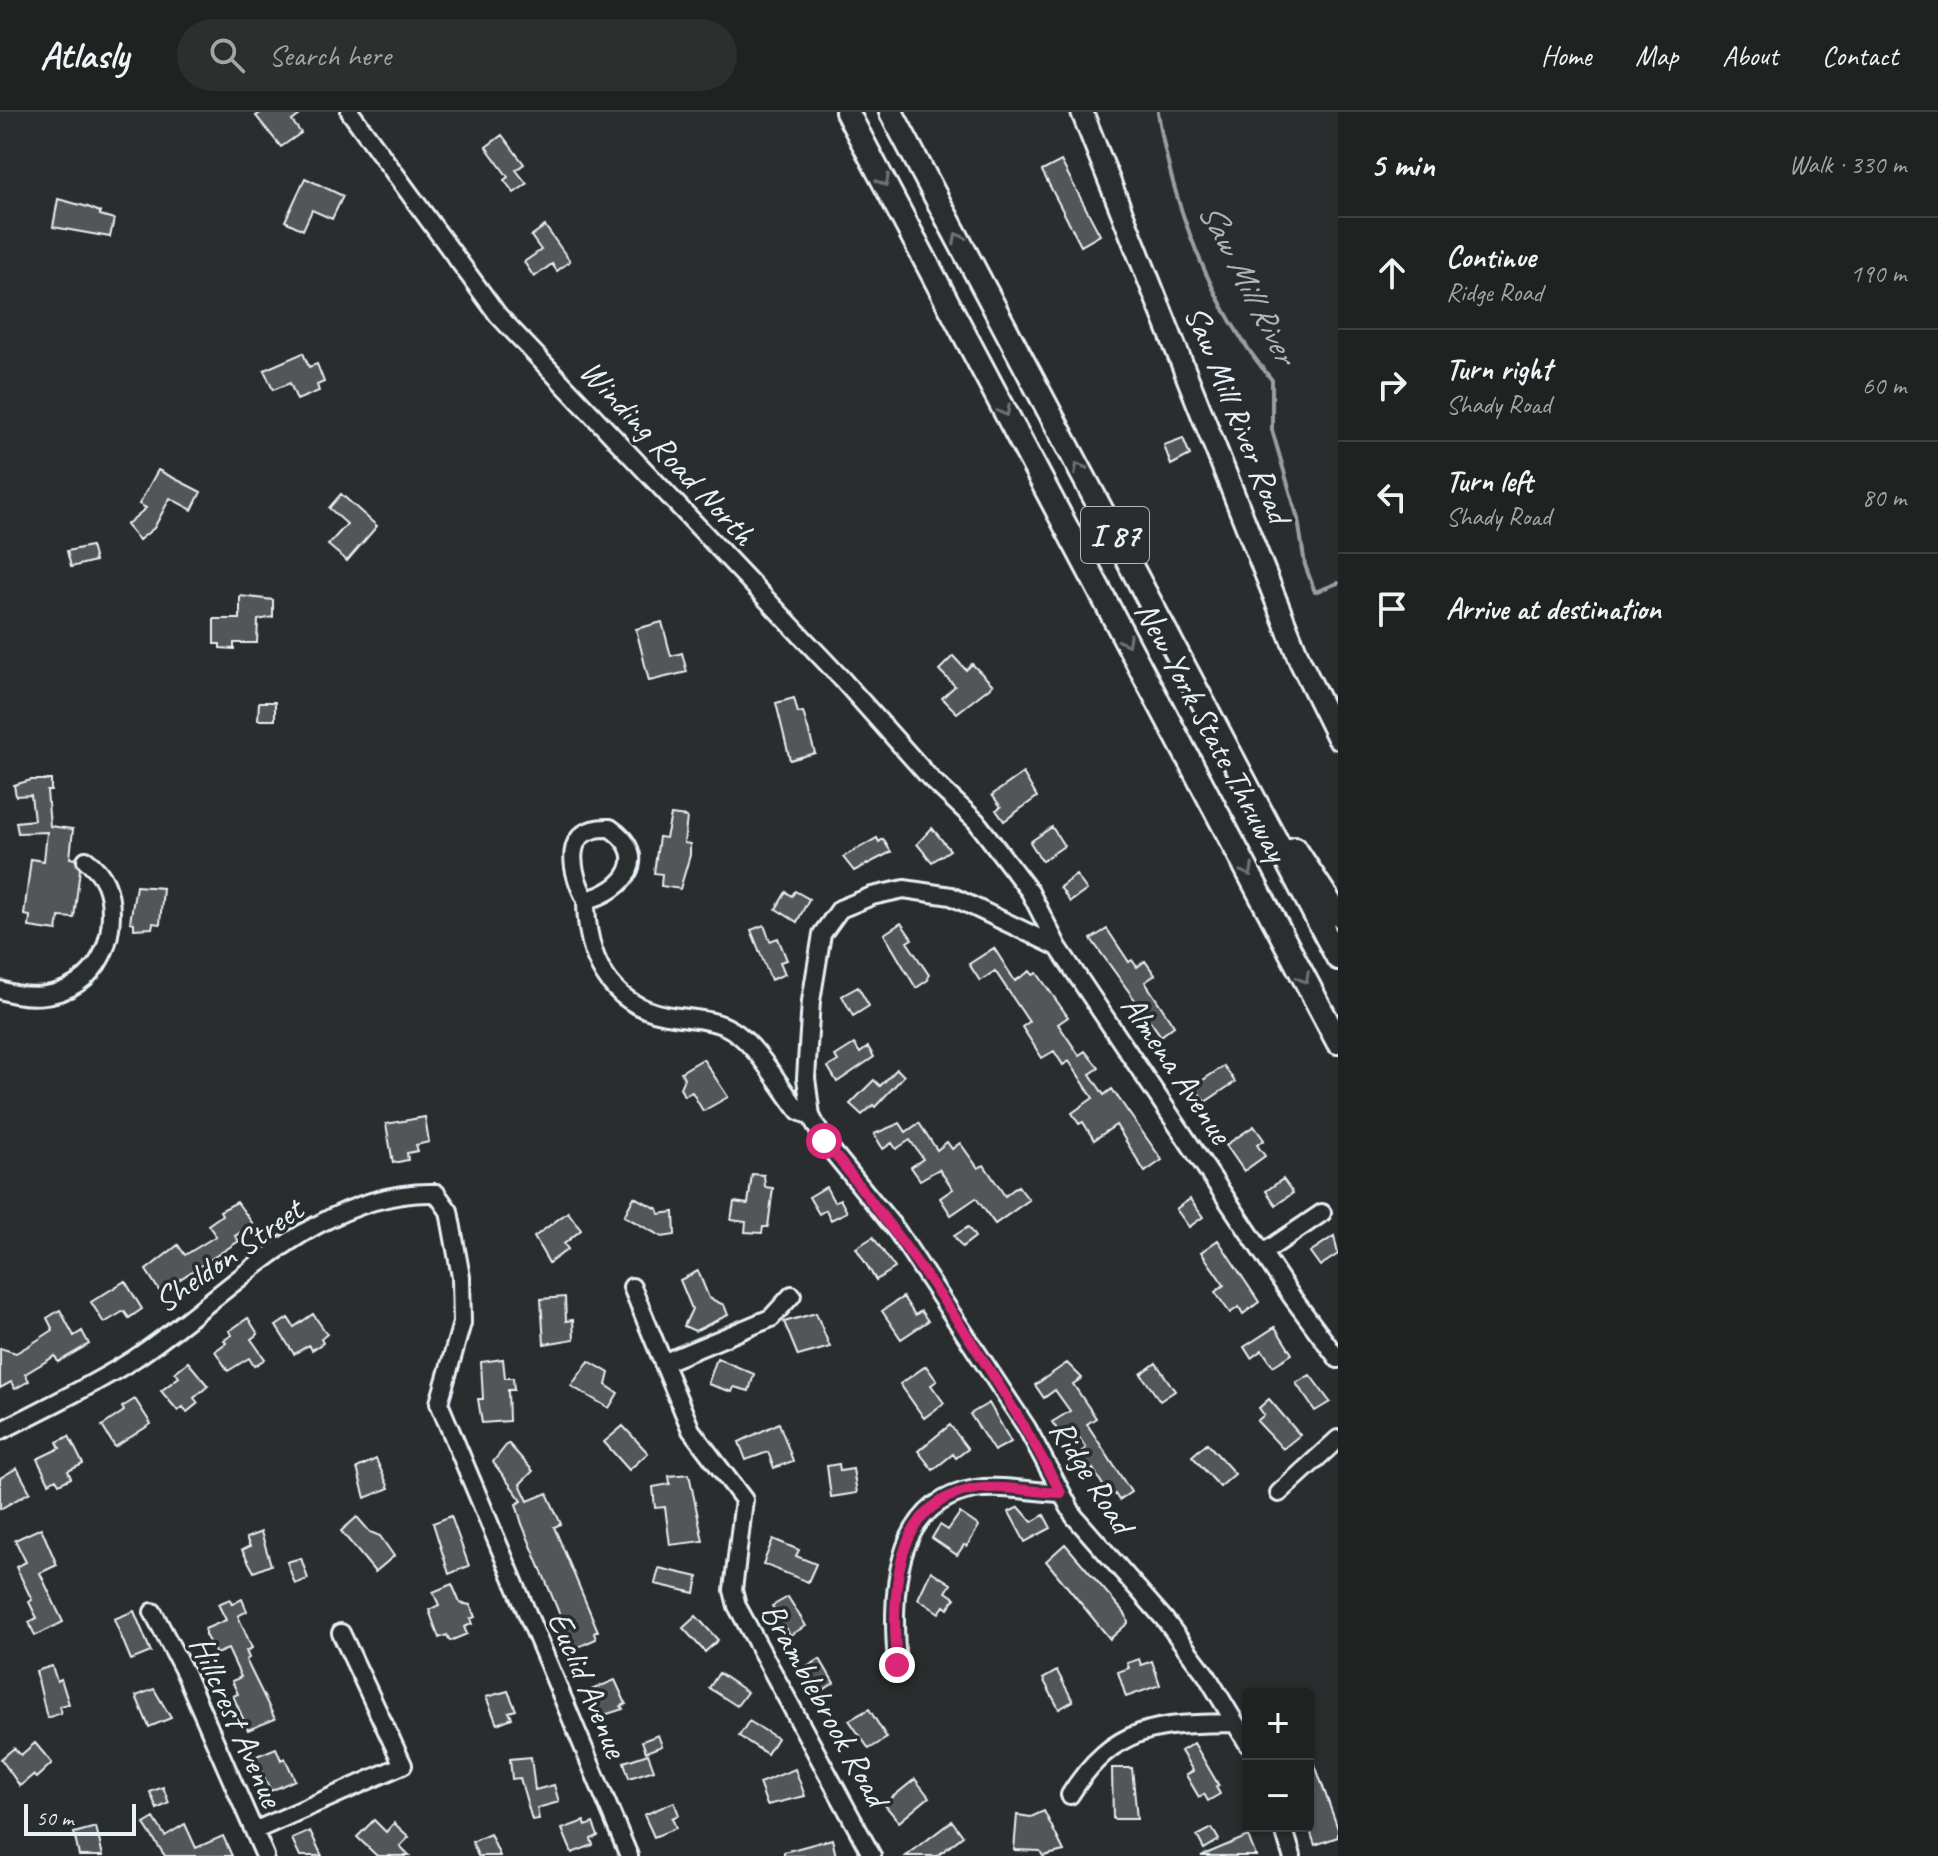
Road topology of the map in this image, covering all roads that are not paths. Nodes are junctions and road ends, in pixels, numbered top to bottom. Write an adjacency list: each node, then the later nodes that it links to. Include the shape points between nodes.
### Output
1 (350, 112): 7 (street, Winding Road North, via 498,315 930,778)
2 (847, 112): 14 (highway, New York State Thruway / I 87, one-way to 14)
3 (891, 112): 5 (highway, New York State Thruway / I 87, one-way to 3)
4 (1082, 112): 6 (main road, Saw Mill River Road, via 1300,661)
5 (1218, 730): 10 (highway); 12 (highway, New York State Thruway / I 87)
6 (1338, 738)
7 (968, 812): 11 (street, Almena Avenue, via 1030,892)
8 (86, 860): 13 (street, via 111,893 111,936 104,954 77,985 56,994)
9 (586, 900): 9 (street, via 614,889 630,871 626,843 610,828 585,832 575,845 573,872); 15 (street, via 593,957 613,986 656,1013 719,1022 736,1032 799,1111)
10 (1338, 915)
11 (1058, 947): 15 (street, via 951,896 904,889 840,909 822,934 811,1001 806,1078); 17 (street, Almena Avenue)
12 (1338, 958)
13 (0, 990)
14 (1338, 1042)
15 (811, 1116): 24 (street, Ridge Road, via 824,1141 897,1231 1027,1428)
16 (1322, 1213): 17 (street)
17 (1263, 1253): 20 (street, Almena Avenue)
18 (632, 1287): 21 (street)
19 (792, 1295): 21 (street, via 771,1318)
20 (1338, 1359)
21 (663, 1363): 37 (street, Bramblebrook Road, via 691,1430 744,1500 733,1590 737,1606)
22 (0, 1431): 26 (street, Sheldon Street, via 133,1359 310,1228 377,1198 436,1193 449,1211 461,1277 462,1323 439,1403)
23 (1338, 1439): 25 (street)
24 (1061, 1493): 29 (street, via 977,1489 932,1507 915,1525 901,1558 894,1620); 30 (street, Ridge Road, via 1102,1552 1165,1620)
25 (1279, 1493)
26 (492, 1535): 36 (street, Euclid Avenue)
27 (153, 1612): 33 (street, Hillcrest Avenue)
28 (341, 1633): 33 (street, via 403,1765)
29 (897, 1665)
30 (1235, 1723): 31 (street, Ridge Road); 32 (street, via 1169,1724 1125,1738 1087,1768)
31 (1242, 1734)
32 (1070, 1795)
33 (254, 1831): 35 (street, Hillcrest Avenue)
34 (1285, 1832): 38 (street)
35 (265, 1856)
36 (629, 1856)
37 (872, 1856)
38 (1292, 1856)

